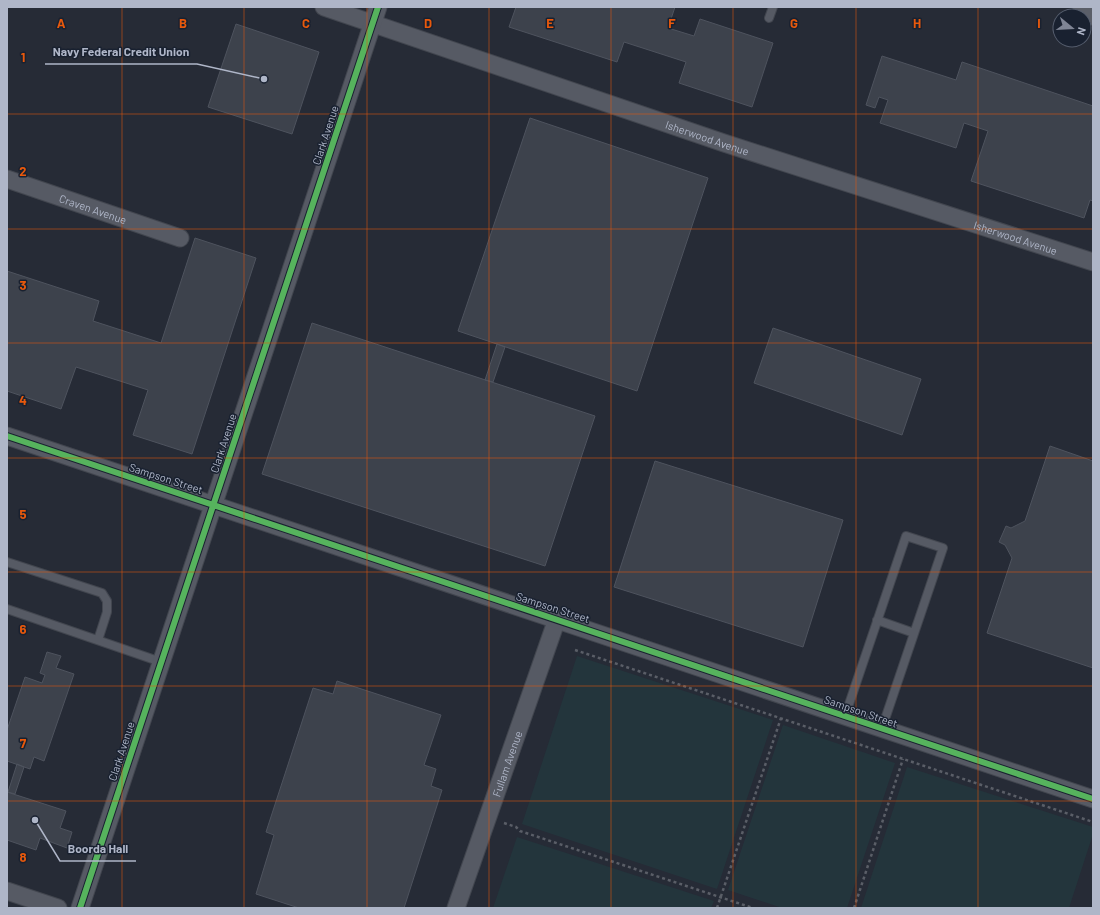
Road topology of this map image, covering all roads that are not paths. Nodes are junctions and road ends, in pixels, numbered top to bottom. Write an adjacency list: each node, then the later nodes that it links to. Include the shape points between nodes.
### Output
1 (324, 7): 7 (street, Isherwood Avenue)
2 (378, 7): 7 (street, Clark Avenue)
3 (773, 7): 6 (lane)
4 (1084, 7): 5 (main road)
5 (1093, 14)
6 (769, 18)
7 (373, 24): 10 (street, Isherwood Avenue, via 724,143); 12 (street, Clark Avenue)
8 (7, 179): 9 (street, Craven Avenue)
9 (180, 238)
10 (1093, 262)
11 (7, 436): 12 (street, Sampson Street)
12 (213, 505): 15 (street, Sampson Street); 19 (street, Clark Avenue)
13 (7, 562): 18 (lane, via 102,593 107,601 107,612)
14 (7, 609): 18 (lane)
15 (557, 619): 20 (street, Sampson Street); 26 (street, Fullam Avenue)
16 (877, 620): 17 (lane); 17 (lane, via 906,536 944,548); 20 (lane)
17 (914, 633): 21 (lane)
18 (98, 640): 19 (lane)
19 (161, 662): 25 (street, Clark Avenue)
20 (845, 716): 21 (street, Sampson Street)
21 (882, 728): 22 (street, Sampson Street)
22 (1093, 799)
23 (7, 891): 24 (street)
24 (58, 908)
25 (80, 908)
26 (456, 908)

